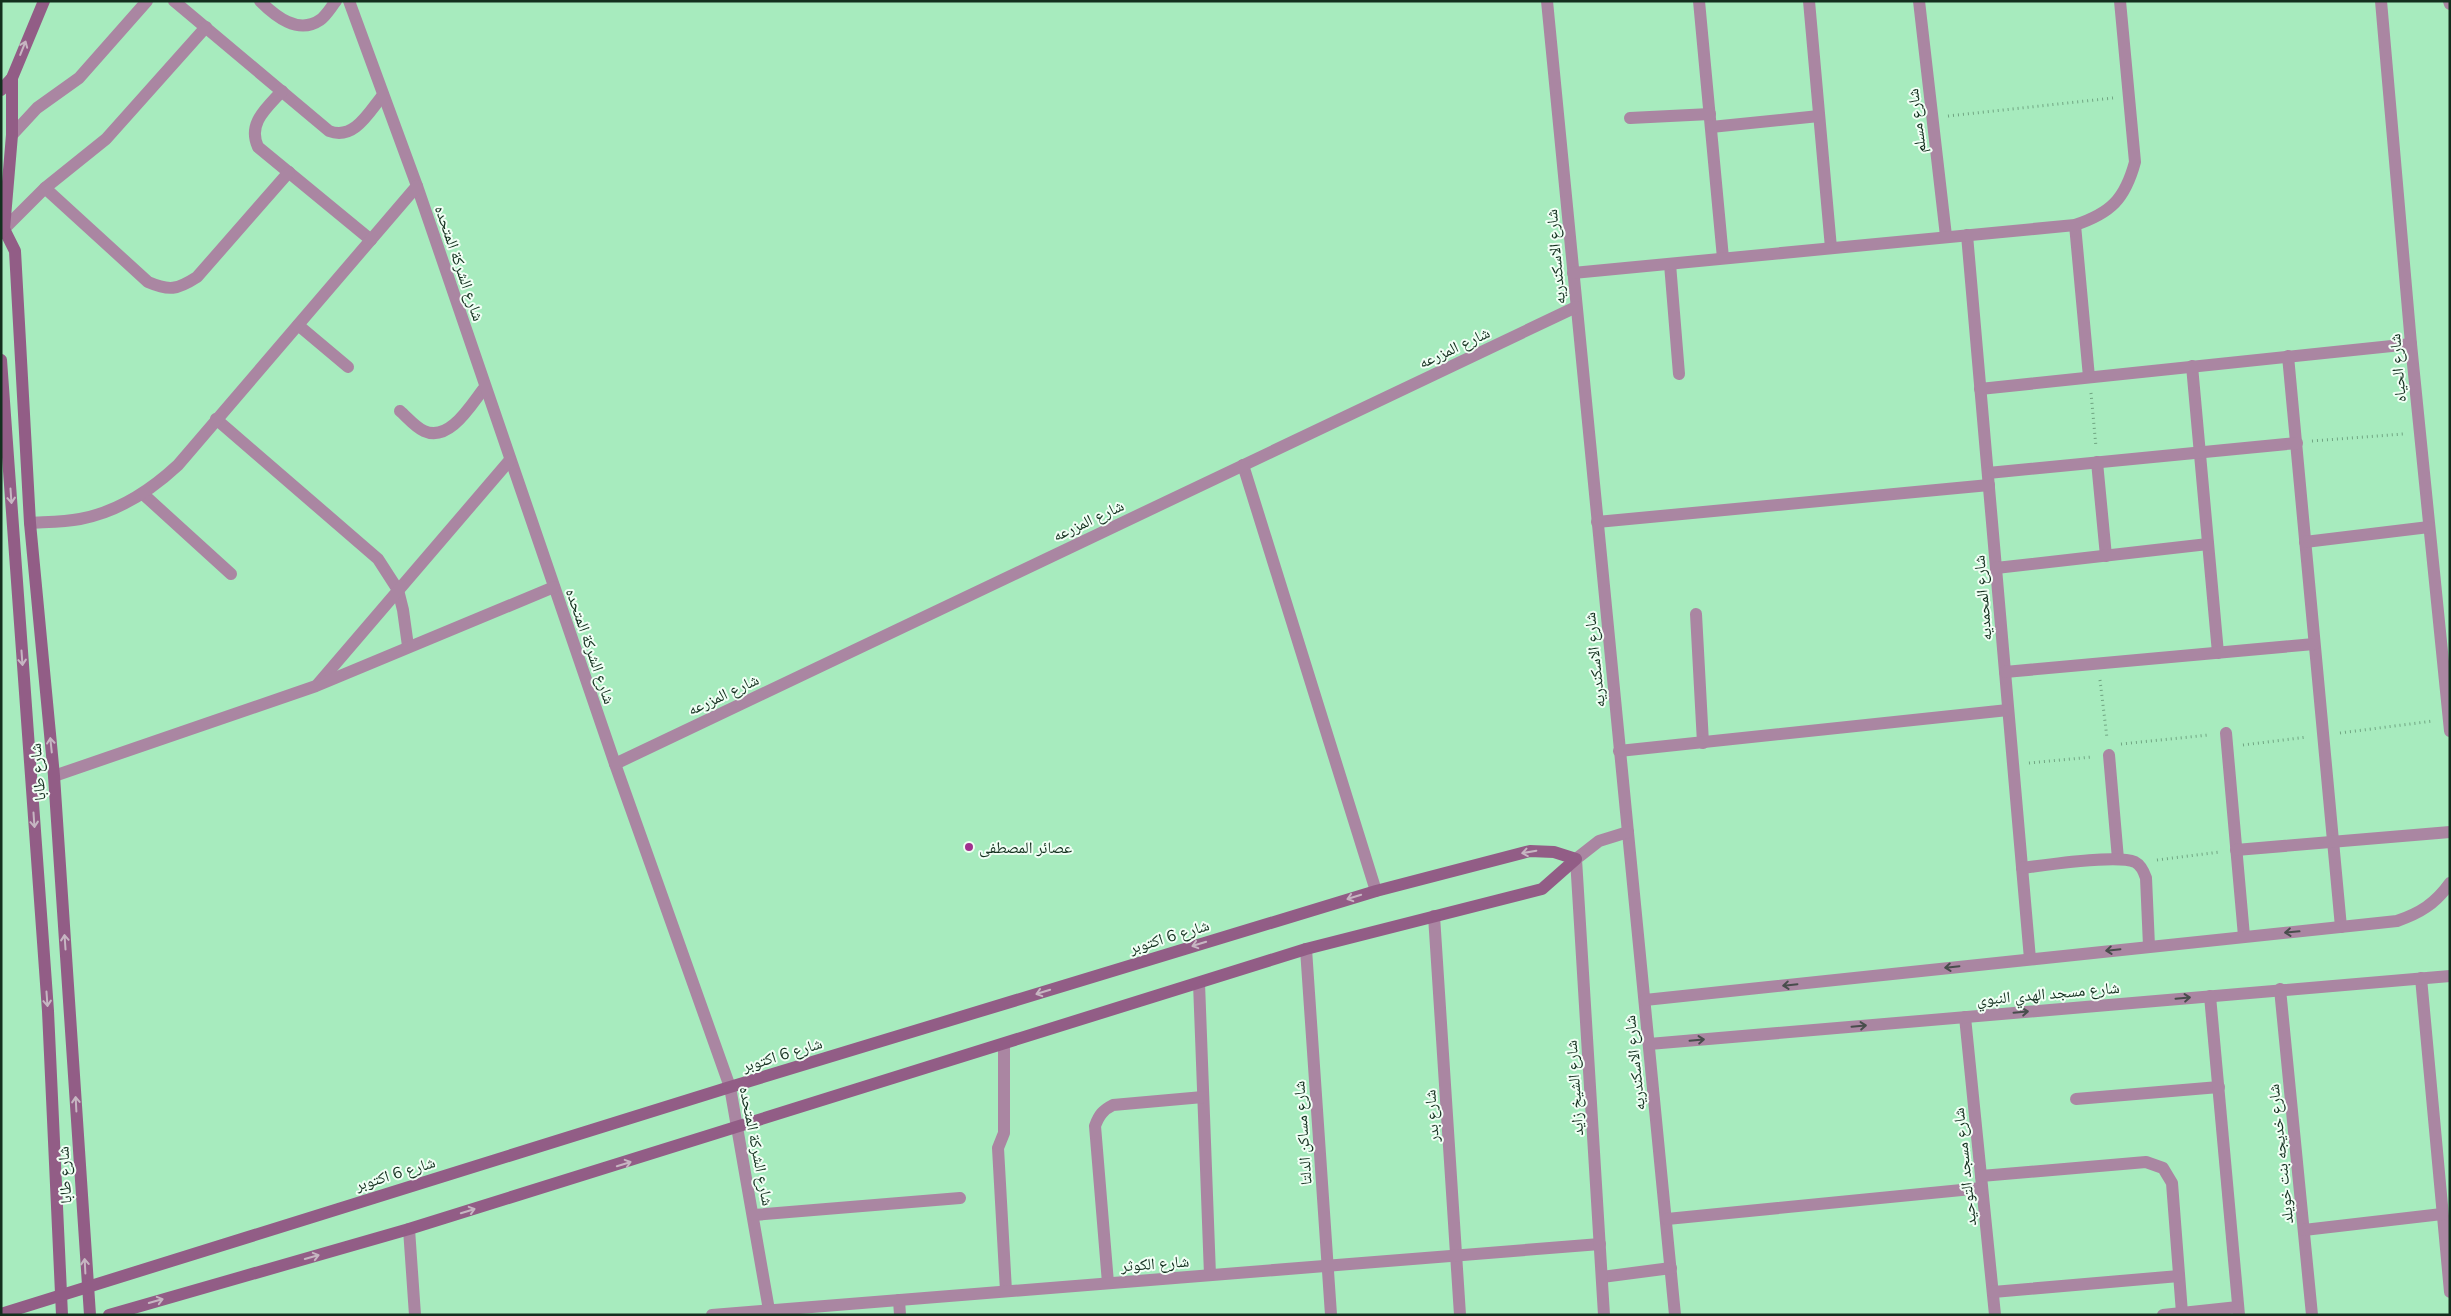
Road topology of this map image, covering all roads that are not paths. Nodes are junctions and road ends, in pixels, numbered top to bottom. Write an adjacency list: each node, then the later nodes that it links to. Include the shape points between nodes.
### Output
1 (44, 1): 14 (street, one-way to 1)
2 (147, 1): 21 (street, via 79,78 37,108)
3 (174, 1): 13 (street)
4 (260, 1): 5 (street, via 277,18 291,24 306,25 320,20)
5 (336, 1)
6 (349, 1): 17 (street, شارع الشركة المتحده)
7 (1547, 1): 33 (street, شارع الاسكندريه)
8 (1699, 1): 20 (street)
9 (1809, 1): 18 (street)
10 (1919, 1): 28 (street, شارع مسلم)
11 (2120, 1): 25 (street, via 2135,162 2129,184 2116,204 2097,218)
12 (2380, 1): 36 (street, شارع الحياه)
13 (206, 27): 16 (street); 24 (street, via 106,139)
14 (12, 78): 15 (street); 21 (street)
15 (1, 90)
16 (282, 91): 17 (street, via 329,131 337,134 346,134 354,129); 22 (street, via 257,119 253,129 258,147)
17 (383, 95): 23 (street, شارع الشركة المتحده)
18 (1819, 116): 20 (street); 30 (street)
19 (1630, 118): 20 (street)
20 (1710, 120): 31 (street)
21 (12, 135): 26 (street)
22 (289, 172): 24 (street, via 197,277 182,287 164,289 148,282); 29 (street)
23 (417, 186): 29 (street); 43 (street, شارع الشركة المتحده)
24 (45, 188): 26 (street)
25 (2074, 225): 27 (street); 42 (street)
26 (2, 230): 55 (street, شارع طابا, via 15,250)
27 (1967, 235): 28 (street); 44 (street, شارع المحمديه)
28 (1946, 236): 30 (street)
29 (371, 240): 35 (street)
30 (1831, 248): 31 (street)
31 (1723, 258): 32 (street)
32 (1670, 264): 33 (street); 41 (street)
33 (1573, 273): 34 (street, شارع الاسكندريه)
34 (1576, 307): 51 (street, شارع المزرعه); 54 (street, شارع الاسكندريه)
35 (298, 325): 40 (street); 46 (street)
36 (2411, 344): 37 (street); 56 (street, شارع الحياه)
37 (2288, 356): 39 (street); 47 (street)
38 (1, 360): 126 (street, شارع طابا, one-way to 126, via 48,1011)
39 (2192, 366): 42 (street); 48 (street)
40 (348, 367)
41 (1679, 374)
42 (2089, 377): 44 (street)
43 (485, 387): 45 (street, via 447,430 424,431); 49 (street, شارع الشركة المتحده)
44 (1980, 389): 52 (street, شارع المحمديه)
45 (400, 411)
46 (216, 419): 53 (street, via 178,465); 63 (street, via 378,559)
47 (2297, 443): 48 (street); 57 (street)
48 (2200, 452): 50 (street); 58 (street)
49 (510, 460): 62 (street, شارع الشركة المتحده); 63 (street)
50 (2097, 462): 52 (street); 59 (street)
51 (1243, 465): 76 (street, شارع المزرعه); 86 (street)
52 (1989, 479): 54 (street); 60 (street, شارع المحمديه)
53 (143, 494): 55 (street, via 113,510 80,519); 61 (street)
54 (1596, 522): 75 (street, شارع الاسكندريه)
55 (30, 523): 77 (street, شارع طابا, one-way to 55)
56 (2429, 527): 57 (street); 71 (street, شارع الحياه)
57 (2304, 542): 65 (street)
58 (2208, 544): 59 (street); 67 (street)
59 (2106, 556): 60 (street)
60 (1996, 568): 68 (street, شارع المحمديه)
61 (231, 574)
62 (554, 587): 66 (street); 76 (street, شارع الشركة المتحده)
63 (398, 590): 66 (street); 69 (street)
64 (1696, 614): 73 (street)
65 (2314, 644): 67 (street); 80 (street)
66 (408, 646): 69 (street)
67 (2218, 653): 68 (street)
68 (2005, 672): 70 (street, شارع المحمديه)
69 (316, 686): 77 (street)
70 (2008, 710): 73 (street); 84 (street, شارع المحمديه)
71 (2449, 725)
72 (2226, 733): 81 (street)
73 (1703, 743): 75 (street)
74 (2108, 750): 83 (street)
75 (1619, 751): 78 (street, شارع الاسكندريه)
76 (615, 764): 102 (street, شارع الشركة المتحده)
77 (54, 776): 122 (street, شارع طابا, one-way to 77)
78 (1628, 832): 82 (street, via 1599,841); 98 (street, شارع الاسكندريه)
79 (2450, 832): 80 (street)
80 (2332, 842): 81 (street); 88 (street)
81 (2236, 850): 89 (street)
82 (1576, 859): 86 (street, شارع 6 اكتوبر, one-way to 86, via 1554,852 1530,851); 87 (street, via 1542,888); 114 (street, شارع الشيخ زايد)
83 (2118, 859): 84 (street); 90 (street, via 2137,863 2146,878)
84 (2022, 868): 92 (street, شارع المحمديه)
85 (2450, 883): 88 (street, via 2439,898 2420,913 2397,921)
86 (1376, 891): 102 (street, شارع 6 اكتوبر, one-way to 102)
87 (1434, 916): 91 (street); 115 (street, شارع بدر)
88 (2341, 927): 89 (street, one-way to 89)
89 (2244, 936): 90 (street)
90 (2149, 946): 92 (street, one-way to 92)
91 (1306, 949): 95 (street); 116 (street, شارع مساكن الدلتا)
92 (2030, 959): 98 (street, one-way to 98)
93 (2450, 976): 94 (street, شارع مسجد الهدي النبوي)
94 (2421, 978): 96 (street, شارع مسجد الهدي النبوي); 109 (street)
95 (1199, 983): 101 (street); 104 (street)
96 (2280, 990): 97 (street, شارع مسجد الهدي النبوي); 113 (street, شارع خديجه بنت خويلد)
97 (2210, 996): 99 (street, شارع مسجد الهدي النبوي, one-way to 97); 103 (street)
98 (1644, 1000): 100 (street, شارع الاسكندريه)
99 (1965, 1017): 100 (street, شارع مسجد الهدي النبوي, one-way to 99); 107 (street, شارع مسجد التوحيد)
100 (1649, 1044): 111 (street, شارع الاسكندريه)
101 (1004, 1045): 106 (street); 123 (street, via 1004,1133 998,1148)
102 (730, 1087): 106 (street, شارع الشركة المتحده); 122 (street, شارع 6 اكتوبر)
103 (2219, 1088): 105 (street); 129 (street)
104 (1203, 1097): 118 (street); 121 (street, via 1113,1105 1098,1116 1096,1126)
105 (2076, 1099)
106 (738, 1128): 110 (street, شارع الشركة المتحده); 112 (street, one-way to 106)
107 (1982, 1182): 111 (street); 119 (street, via 2146,1162 2155,1164 2169,1175 2172,1183); 124 (street, شارع مسجد التوحيد)
108 (960, 1198): 110 (street)
109 (2442, 1214): 113 (street); 125 (street)
110 (754, 1215): 128 (street, شارع الشركة المتحده)
111 (1666, 1219): 117 (street, شارع الاسكندريه)
112 (410, 1229): 134 (street, one-way to 112); 135 (street)
113 (2304, 1230): 144 (street, شارع خديجه بنت خويلد)
114 (1600, 1244): 115 (street, شارع الكوثر); 120 (street, شارع الشيخ زايد)
115 (1456, 1255): 116 (street, شارع الكوثر); 139 (street, شارع بدر)
116 (1327, 1266): 118 (street, شارع الكوثر); 138 (street, شارع مساكن الدلتا)
117 (1671, 1268): 120 (street); 141 (street, شارع الاسكندريه)
118 (1210, 1275): 121 (street, شارع الكوثر)
119 (2179, 1276): 124 (street); 130 (street)
120 (1602, 1277): 140 (street, شارع الشيخ زايد)
121 (1108, 1283): 123 (street, شارع الكوثر)
122 (86, 1286): 126 (street, شارع 6 اكتوبر); 133 (street, شارع طابا)
123 (1006, 1291): 127 (street, شارع الكوثر)
124 (1993, 1292): 142 (street, شارع مسجد التوحيد)
125 (2450, 1292)
126 (62, 1294): 131 (street, شارع 6 اكتوبر); 132 (street, شارع طابا)
127 (899, 1300): 128 (street, شارع الكوثر); 137 (street)
128 (769, 1310): 136 (street, شارع الكوثر)
129 (2239, 1311): 130 (street)
130 (2182, 1313): 143 (street)
131 (1, 1314)
132 (62, 1315)
133 (90, 1315)
134 (109, 1315)
135 (415, 1315)
136 (712, 1315)
137 (900, 1315)
138 (1331, 1315)
139 (1460, 1315)
140 (1604, 1315)
141 (1675, 1315)
142 (1995, 1315)
143 (2163, 1315)
144 (2312, 1315)

